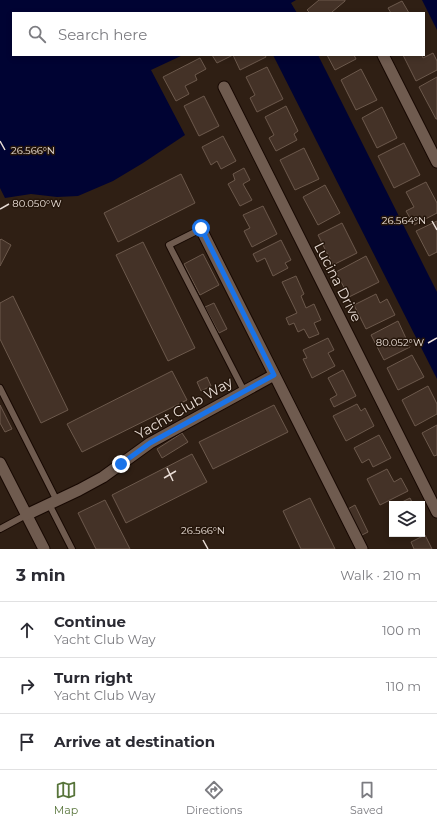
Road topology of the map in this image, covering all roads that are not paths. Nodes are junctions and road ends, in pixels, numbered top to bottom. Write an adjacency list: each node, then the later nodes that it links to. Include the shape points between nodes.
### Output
1 (384, 56): 3 (street)
2 (224, 87): 10 (street, Lucina Drive)
3 (437, 162)
4 (201, 228): 5 (street); 7 (lane, via 169,245)
5 (274, 375): 7 (street, Yacht Club Way); 15 (street)
6 (0, 388): 9 (lane)
7 (244, 392): 9 (street, Yacht Club Way, via 150,443 103,477)
8 (0, 463): 11 (street)
9 (53, 502): 11 (street, Yacht Club Way); 14 (lane)
10 (437, 512)
11 (26, 515): 12 (lane); 13 (street)
12 (0, 528)
13 (44, 549)
14 (72, 549)
15 (362, 549)

